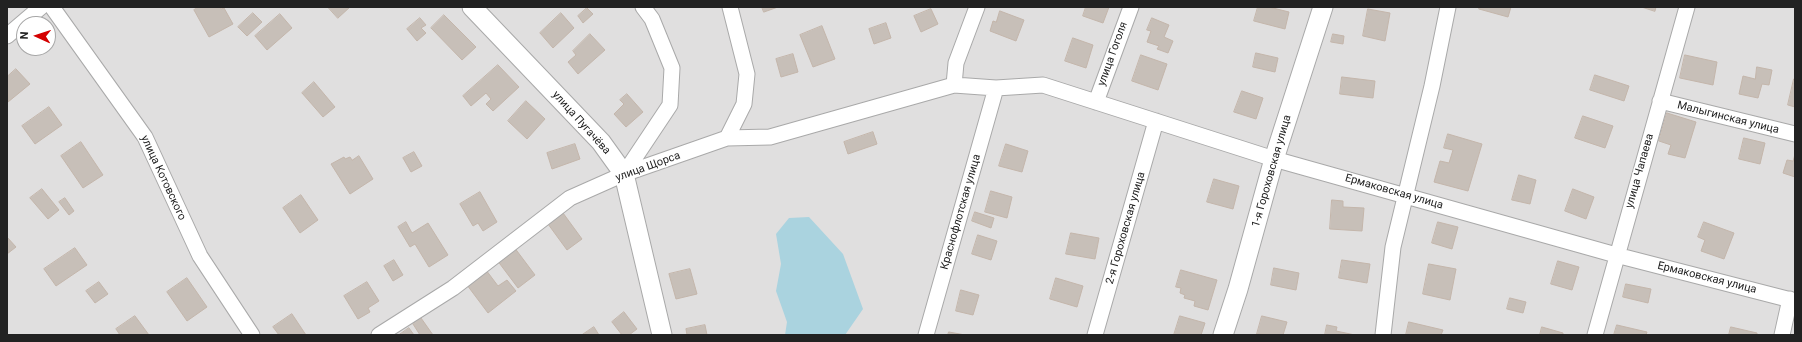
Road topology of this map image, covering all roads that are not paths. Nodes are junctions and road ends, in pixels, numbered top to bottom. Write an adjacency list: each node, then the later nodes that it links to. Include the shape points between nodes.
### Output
1 (41, 7): 11 (street)
2 (52, 7): 24 (street, улица Котовского, via 145,137 200,256)
3 (472, 7): 20 (street, улица Пугачёва, via 601,142)
4 (643, 7): 20 (street, via 652,19 672,68 670,105)
5 (730, 7): 18 (street, via 747,74 744,104)
6 (977, 7): 12 (street, via 956,63)
7 (1131, 7): 15 (street, улица Гоголя)
8 (1323, 7): 19 (street, 1-я Гороховская улица)
9 (1448, 7): 21 (street, via 1432,86)
10 (1687, 7): 14 (street, улица Чапаева)
11 (7, 36)
12 (954, 85): 13 (street, улица Щорса); 18 (street, улица Щорса, via 770,137)
13 (996, 88): 15 (street, Ермаковская улица, via 1043,85); 27 (street, Краснофлотская улица)
14 (1660, 101): 17 (street, Малыгинская улица); 22 (street, улица Чапаева)
15 (1096, 102): 16 (street, Ермаковская улица)
16 (1156, 121): 19 (street, Ермаковская улица); 28 (street, 2-я Гороховская улица)
17 (1795, 134)
18 (727, 138): 20 (street, улица Щорса)
19 (1274, 159): 21 (street, Ермаковская улица); 29 (street, 1-я Гороховская улица)
20 (624, 174): 25 (street, улица Щорса, via 570,198 453,288); 26 (street, улица Пугачёва)
21 (1405, 195): 22 (street, Ермаковская улица); 30 (street, via 1393,247)
22 (1616, 255): 23 (street, Ермаковская улица); 31 (street, улица Чапаева)
23 (1792, 300): 32 (street)
24 (252, 335)
25 (379, 335)
26 (662, 335)
27 (926, 335)
28 (1095, 335)
29 (1223, 335)
30 (1383, 335)
31 (1595, 335)
32 (1782, 335)

